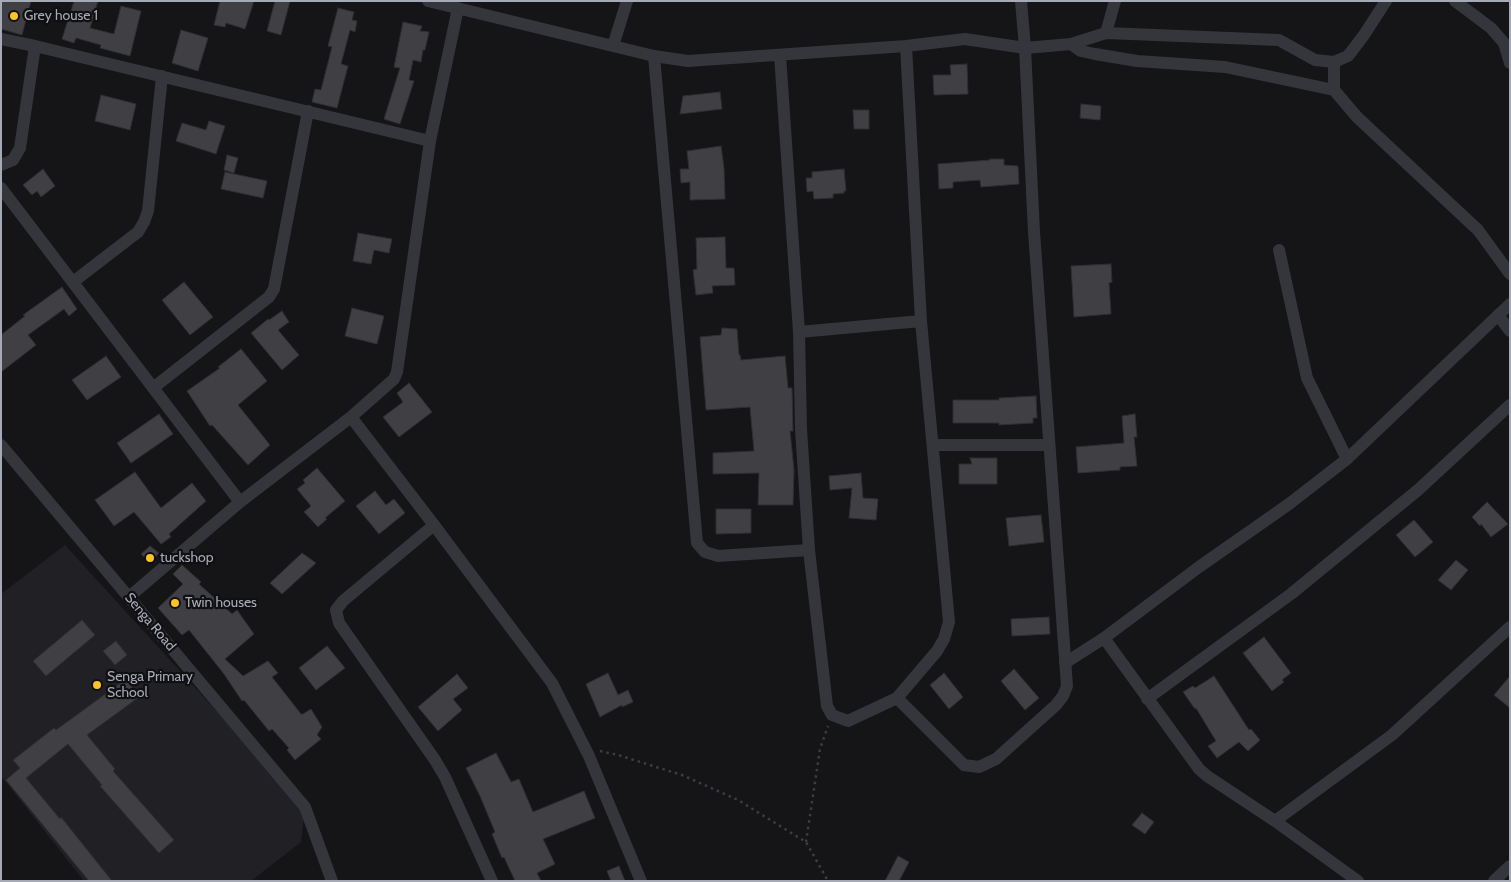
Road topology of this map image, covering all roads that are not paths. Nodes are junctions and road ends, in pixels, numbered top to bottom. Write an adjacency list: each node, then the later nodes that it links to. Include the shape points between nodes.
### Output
1 (428, 1): 7 (street)
2 (627, 1): 12 (street)
3 (1021, 1): 14 (street)
4 (1115, 1): 8 (street)
5 (1386, 1): 17 (street, via 1348,56)
6 (1455, 1): 18 (street, via 1491,28 1504,43)
7 (458, 8): 12 (street); 22 (street)
8 (1106, 32): 10 (street); 17 (street, via 1279,40 1315,60)
9 (1, 40): 11 (street)
10 (1071, 44): 14 (street); 20 (street, via 1081,51 1095,54 1137,61 1225,67)
11 (35, 46): 19 (street); 23 (street, via 20,148 13,160)
12 (613, 46): 16 (street)
13 (906, 46): 14 (street, via 965,39); 15 (street); 30 (street)
14 (1025, 48): 38 (street)
15 (780, 55): 16 (street, via 688,61); 32 (street)
16 (654, 56): 42 (street, via 697,543 705,552 718,556)
17 (1334, 62): 20 (street)
18 (1510, 63)
19 (162, 76): 21 (street); 27 (street, via 148,211 144,222 138,232)
20 (1334, 90): 26 (street, via 1357,117 1478,230)
21 (308, 112): 22 (street); 33 (street, via 274,289 269,297)
22 (430, 141): 35 (street, via 397,372 394,379)
23 (1, 165)
24 (1, 188): 27 (street)
25 (1279, 250): 39 (street, via 1307,378)
26 (1510, 274)
27 (72, 282): 33 (street)
28 (1510, 304): 29 (street)
29 (1498, 315): 31 (street); 39 (street)
30 (921, 322): 32 (street); 37 (street)
31 (1510, 331)
32 (799, 332): 42 (street)
33 (153, 388): 40 (street)
34 (1510, 405): 48 (street, via 1418,490 1291,594)
35 (351, 418): 40 (street); 41 (street)
36 (1, 445): 43 (street, Senga Road)
37 (933, 445): 38 (street); 47 (street, via 949,622 937,651)
38 (1049, 445): 46 (street)
39 (1347, 459): 45 (street)
40 (240, 502): 43 (street)
41 (434, 525): 52 (street, via 343,601 336,610 338,623 435,760); 53 (street, via 552,684 585,748)
42 (809, 550): 47 (street, via 827,706 832,715 848,721)
43 (129, 597): 51 (street, Senga Road, via 305,806)
44 (1510, 627): 49 (street, via 1392,735)
45 (1104, 638): 46 (street); 48 (street)
46 (1065, 663): 47 (street, via 1067,686 1056,704 996,759 979,767 964,765)
47 (897, 698)
48 (1147, 699): 49 (street, via 1199,769)
49 (1275, 821): 54 (street)
50 (1510, 866): 55 (street)
51 (332, 881)
52 (492, 881)
53 (641, 881)
54 (1358, 881)
55 (1494, 881)

